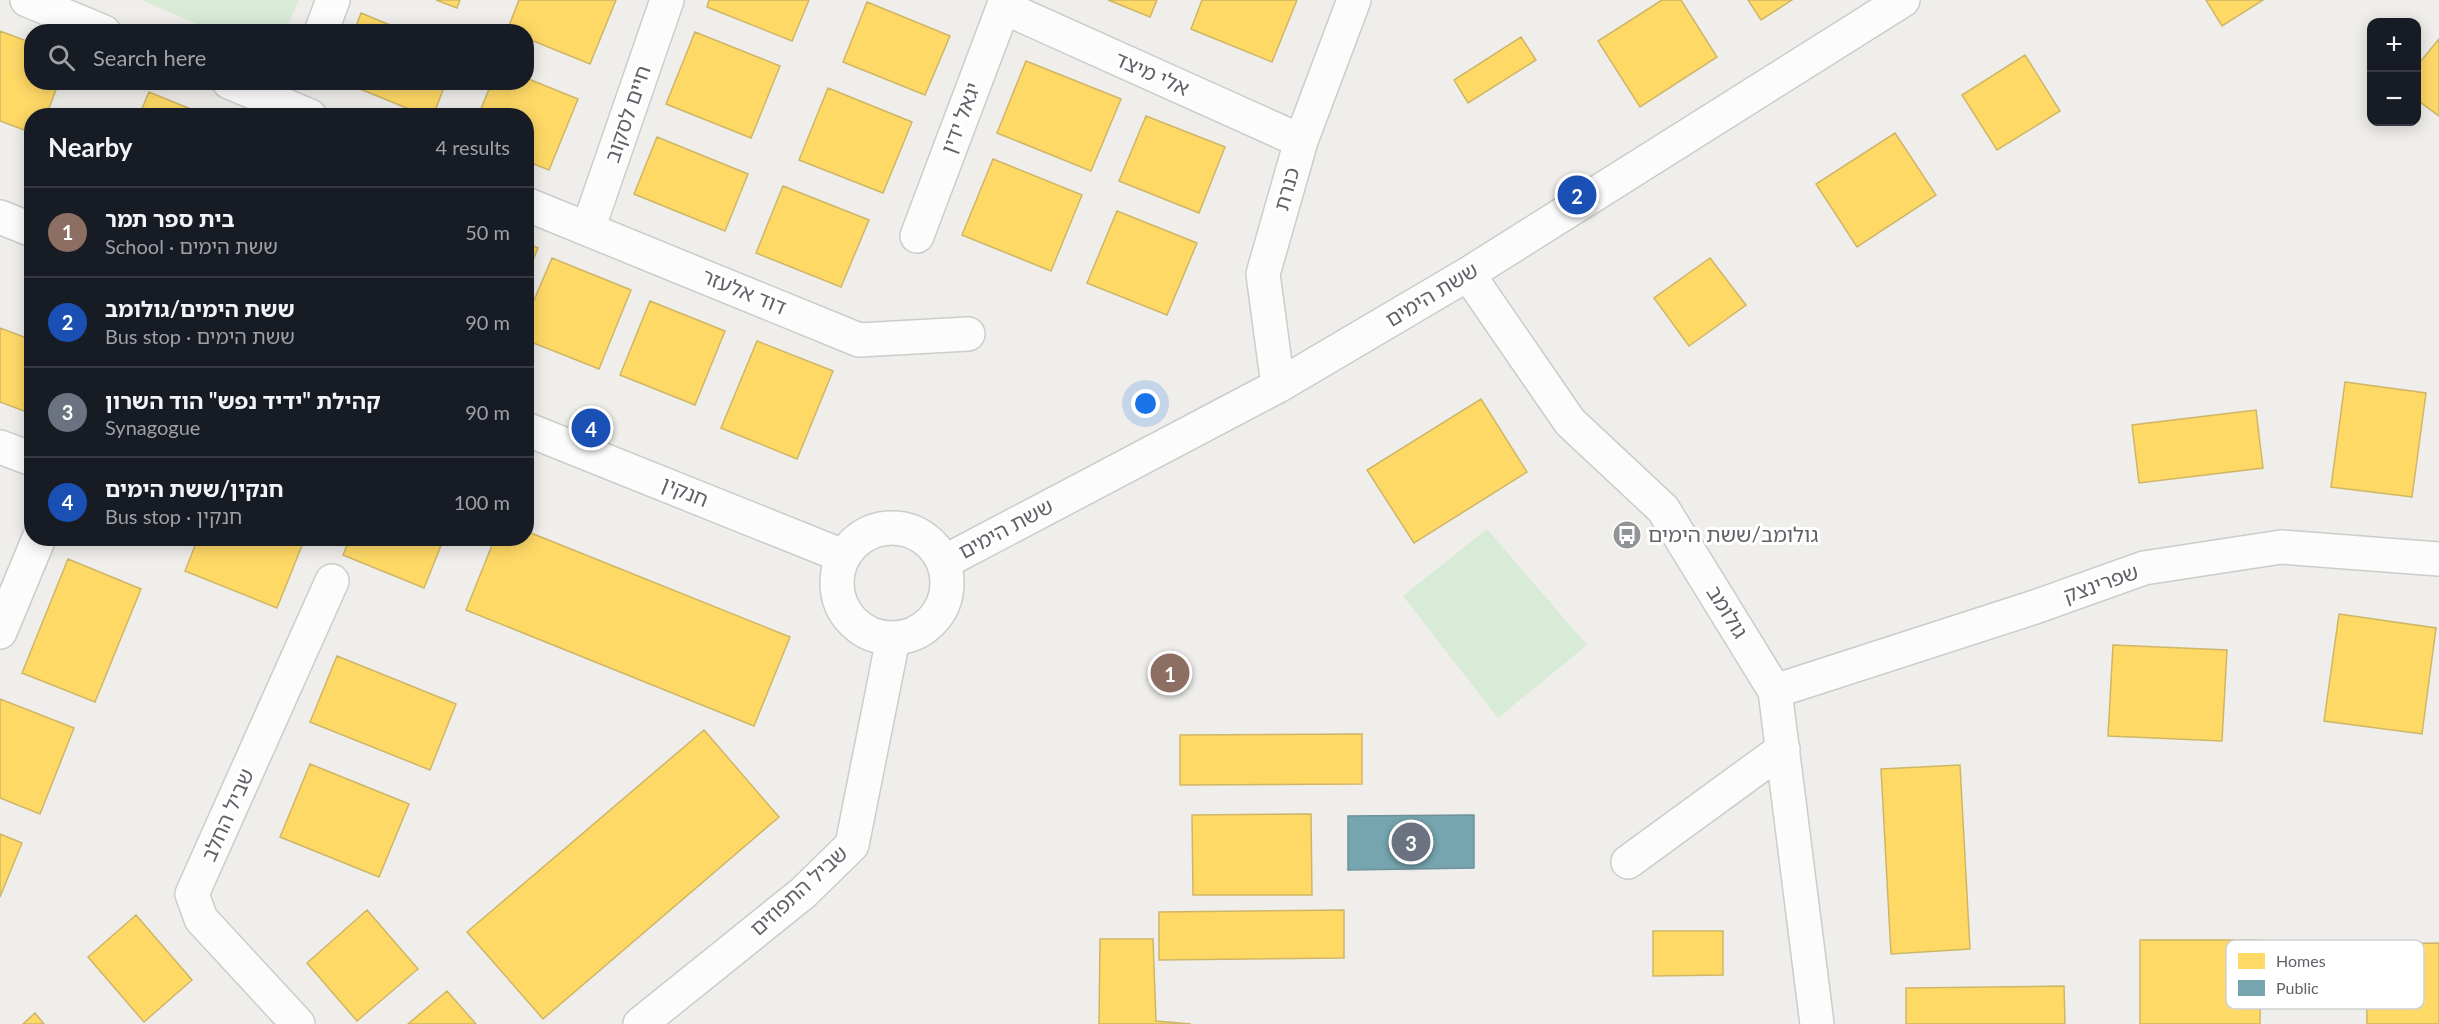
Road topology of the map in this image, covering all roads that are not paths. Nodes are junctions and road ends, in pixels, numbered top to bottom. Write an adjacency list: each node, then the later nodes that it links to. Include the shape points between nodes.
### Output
1 (27, 0): 7 (street)
2 (333, 0): 8 (street)
3 (667, 0): 15 (street, חיים לסקוב)
4 (1354, 0): 11 (street, כנרת)
5 (1903, 0): 17 (street, ששת הימים)
6 (1004, 4): 11 (street, אלי מיצד); 16 (street, יגאל ידין)
7 (85, 24)
8 (324, 24)
9 (258, 90): 10 (street)
10 (301, 102)
11 (1301, 141): 19 (street, כנרת, via 1263,274)
12 (534, 207): 15 (street, דוד אלעזר)
13 (0, 217): 14 (street)
14 (24, 227)
15 (588, 229): 18 (street, דוד אלעזר, via 860,340)
16 (916, 236)
17 (1468, 274): 19 (street, ששת הימים); 30 (street, גולומב, via 1570,422 1663,508)
18 (969, 334)
19 (1278, 386): 26 (street, ששת הימים)
20 (534, 432): 24 (street, חנקין)
21 (0, 447): 22 (street)
22 (24, 456)
23 (36, 546): 28 (street)
24 (843, 556): 26 (street, via 858,538 895,527 918,534); 29 (street, via 837,574 837,594 843,610 855,625 872,636)
25 (2439, 559): 30 (street, שפרינצק, via 2281,547 2144,568)
26 (944, 562): 29 (street, via 947,594 940,612 929,625 912,635)
27 (332, 581): 33 (street, שביל החלב, via 192,894 201,919)
28 (0, 632)
29 (893, 639): 34 (street, שביל התפוזים, via 852,845 803,893)
30 (1775, 691): 31 (street, גולומב)
31 (1783, 749): 32 (street); 35 (street, גולומב)
32 (1628, 862)
33 (298, 1024)
34 (640, 1024)
35 (1817, 1024)

